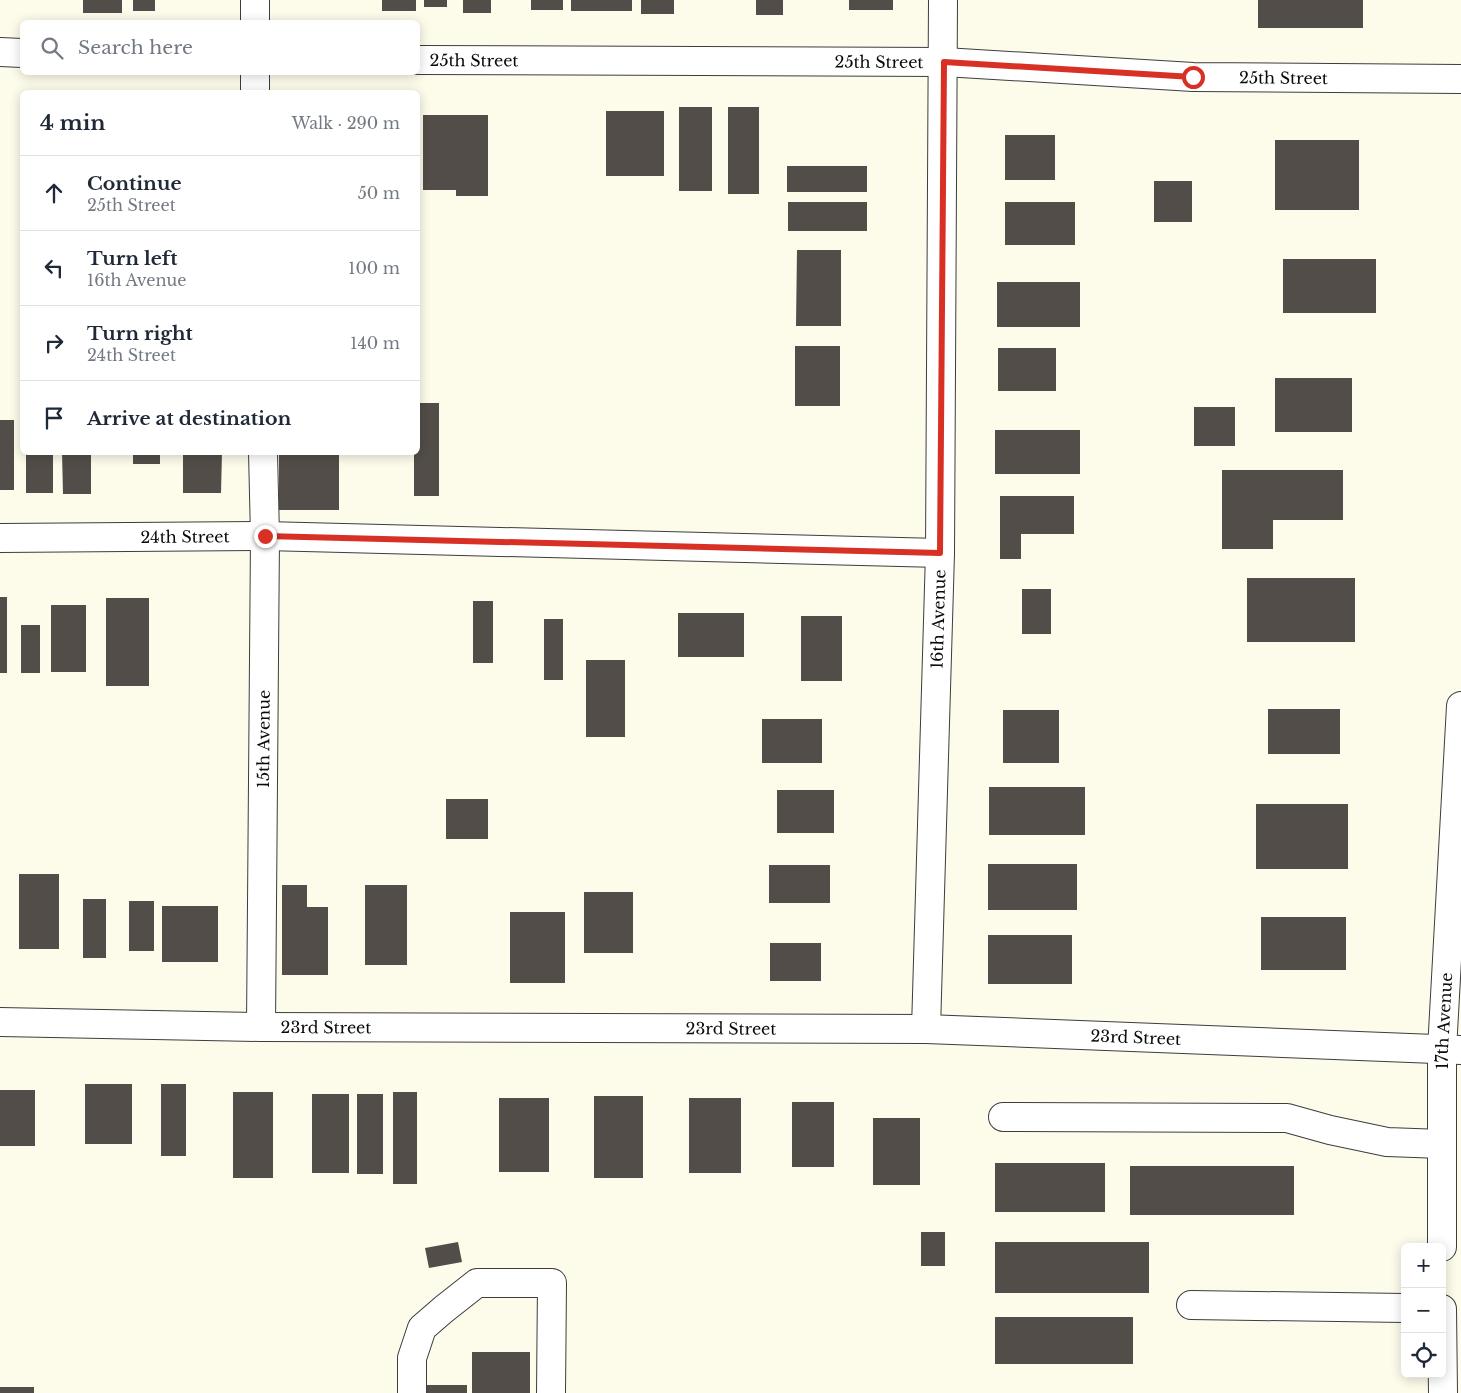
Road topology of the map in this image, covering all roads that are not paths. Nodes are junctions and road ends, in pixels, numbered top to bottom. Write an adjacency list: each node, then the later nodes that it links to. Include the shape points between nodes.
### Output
1 (255, 0): 3 (street)
2 (943, 0): 7 (street, 16th Avenue)
3 (254, 20)
4 (0, 52): 5 (street)
5 (20, 53)
6 (420, 60): 7 (street, 25th Street)
7 (944, 62): 9 (street, 25th Street, via 1193,77); 14 (street, 16th Avenue)
8 (254, 75): 10 (street)
9 (1461, 78)
10 (255, 90)
11 (263, 455): 12 (street, 15th Avenue)
12 (265, 536): 13 (street, 24th Street); 14 (street, 24th Street); 17 (street, 15th Avenue)
13 (0, 538)
14 (940, 553): 18 (street, 16th Avenue)
15 (1461, 706): 19 (street, 17th Avenue)
16 (0, 1022): 17 (street, 23rd Street)
17 (261, 1028): 18 (street, 23rd Street)
18 (926, 1028): 19 (street, 23rd Street)
19 (1452, 1050): 21 (street, 17th Avenue)
20 (1003, 1117): 21 (street, via 1287,1118 1387,1142)
21 (1442, 1144): 22 (street, 17th Avenue)
22 (1442, 1243)
23 (1191, 1305): 24 (street)
24 (1401, 1308)
25 (1442, 1333): 28 (street)
26 (412, 1393): 27 (street, via 412,1358 422,1328 477,1283 552,1283)
27 (550, 1393)
28 (1443, 1393)

